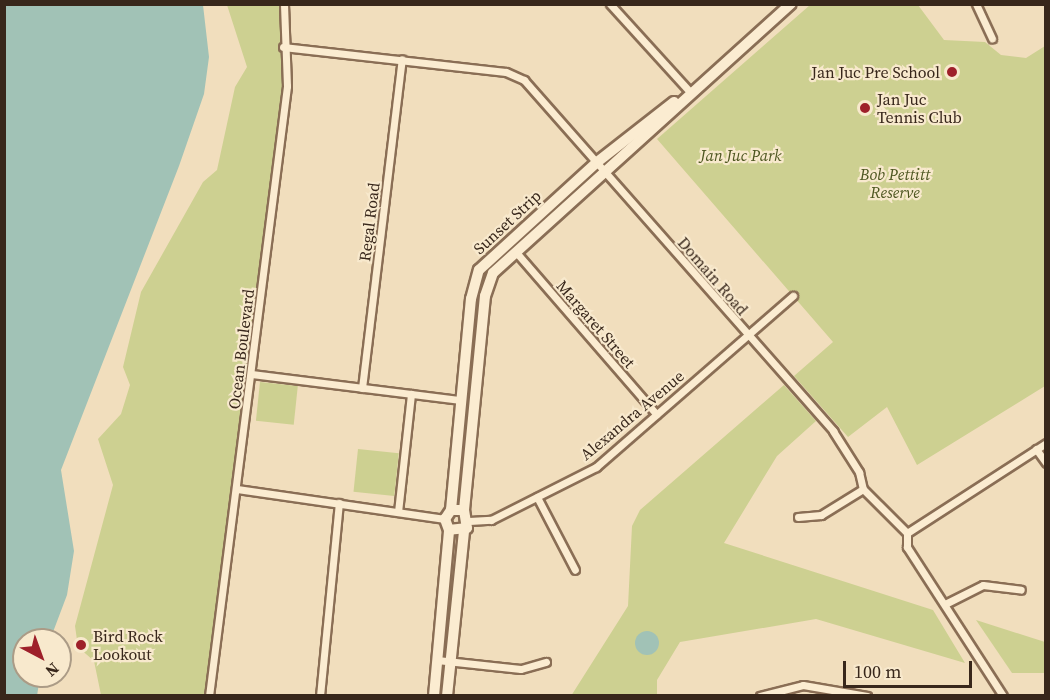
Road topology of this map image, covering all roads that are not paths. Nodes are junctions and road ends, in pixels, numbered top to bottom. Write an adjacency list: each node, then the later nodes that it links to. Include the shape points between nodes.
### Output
1 (284, 4): 6 (street, Ocean Boulevard)
2 (610, 4): 8 (street)
3 (791, 4): 8 (street, Sunset Strip)
4 (976, 4): 5 (street)
5 (992, 39)
6 (284, 47): 7 (street, Domain Road); 14 (street, Ocean Boulevard, via 287,86)
7 (402, 59): 9 (street, Domain Road, via 519,76); 15 (street, Regal Road)
8 (690, 92): 9 (street, Sunset Strip, via 652,115); 10 (street, Sunset Strip)
9 (596, 163): 10 (street, Domain Road); 17 (street, Sunset Strip, via 479,270)
10 (605, 173): 11 (street, Sunset Strip); 13 (street, Domain Road)
11 (515, 251): 18 (street, Margaret Street); 26 (street, Sunset Strip, via 486,287)
12 (793, 296): 13 (street, Alexandra Avenue)
13 (747, 336): 18 (street, Alexandra Avenue); 23 (street, Domain Road, via 833,431 859,472)
14 (251, 374): 15 (street); 22 (street, Ocean Boulevard)
15 (362, 388): 16 (street)
16 (411, 394): 17 (street); 27 (street)
17 (461, 400): 29 (street, Sunset Strip)
18 (656, 414): 24 (street, Alexandra Avenue, via 596,467)
19 (1046, 443): 20 (street)
20 (1036, 449): 21 (street); 31 (street)
21 (1046, 463)
22 (237, 489): 25 (street); 38 (street, Ocean Boulevard)
23 (863, 489): 28 (street, via 820,515); 31 (street, Domain Road)
24 (537, 497): 30 (street, Alexandra Avenue, via 490,520); 32 (street)
25 (339, 503): 27 (street); 39 (street)
26 (464, 510): 29 (street); 30 (street)
27 (398, 512): 29 (street)
28 (798, 517)
29 (448, 520): 30 (street); 35 (street, Sunset Strip)
30 (467, 526): 36 (street)
31 (907, 533): 34 (street, Domain Road, via 908,547)
32 (575, 570)
33 (1021, 590): 34 (street, via 983,585)
34 (945, 604): 44 (street, Domain Road)
35 (437, 660): 36 (street); 40 (street, Sunset Strip)
36 (451, 662): 37 (street, via 521,669); 41 (street)
37 (546, 662)
38 (209, 696)
39 (320, 696)
40 (434, 696)
41 (447, 696)
42 (760, 696): 43 (street, via 803,685)
43 (867, 696)
44 (1003, 696)

